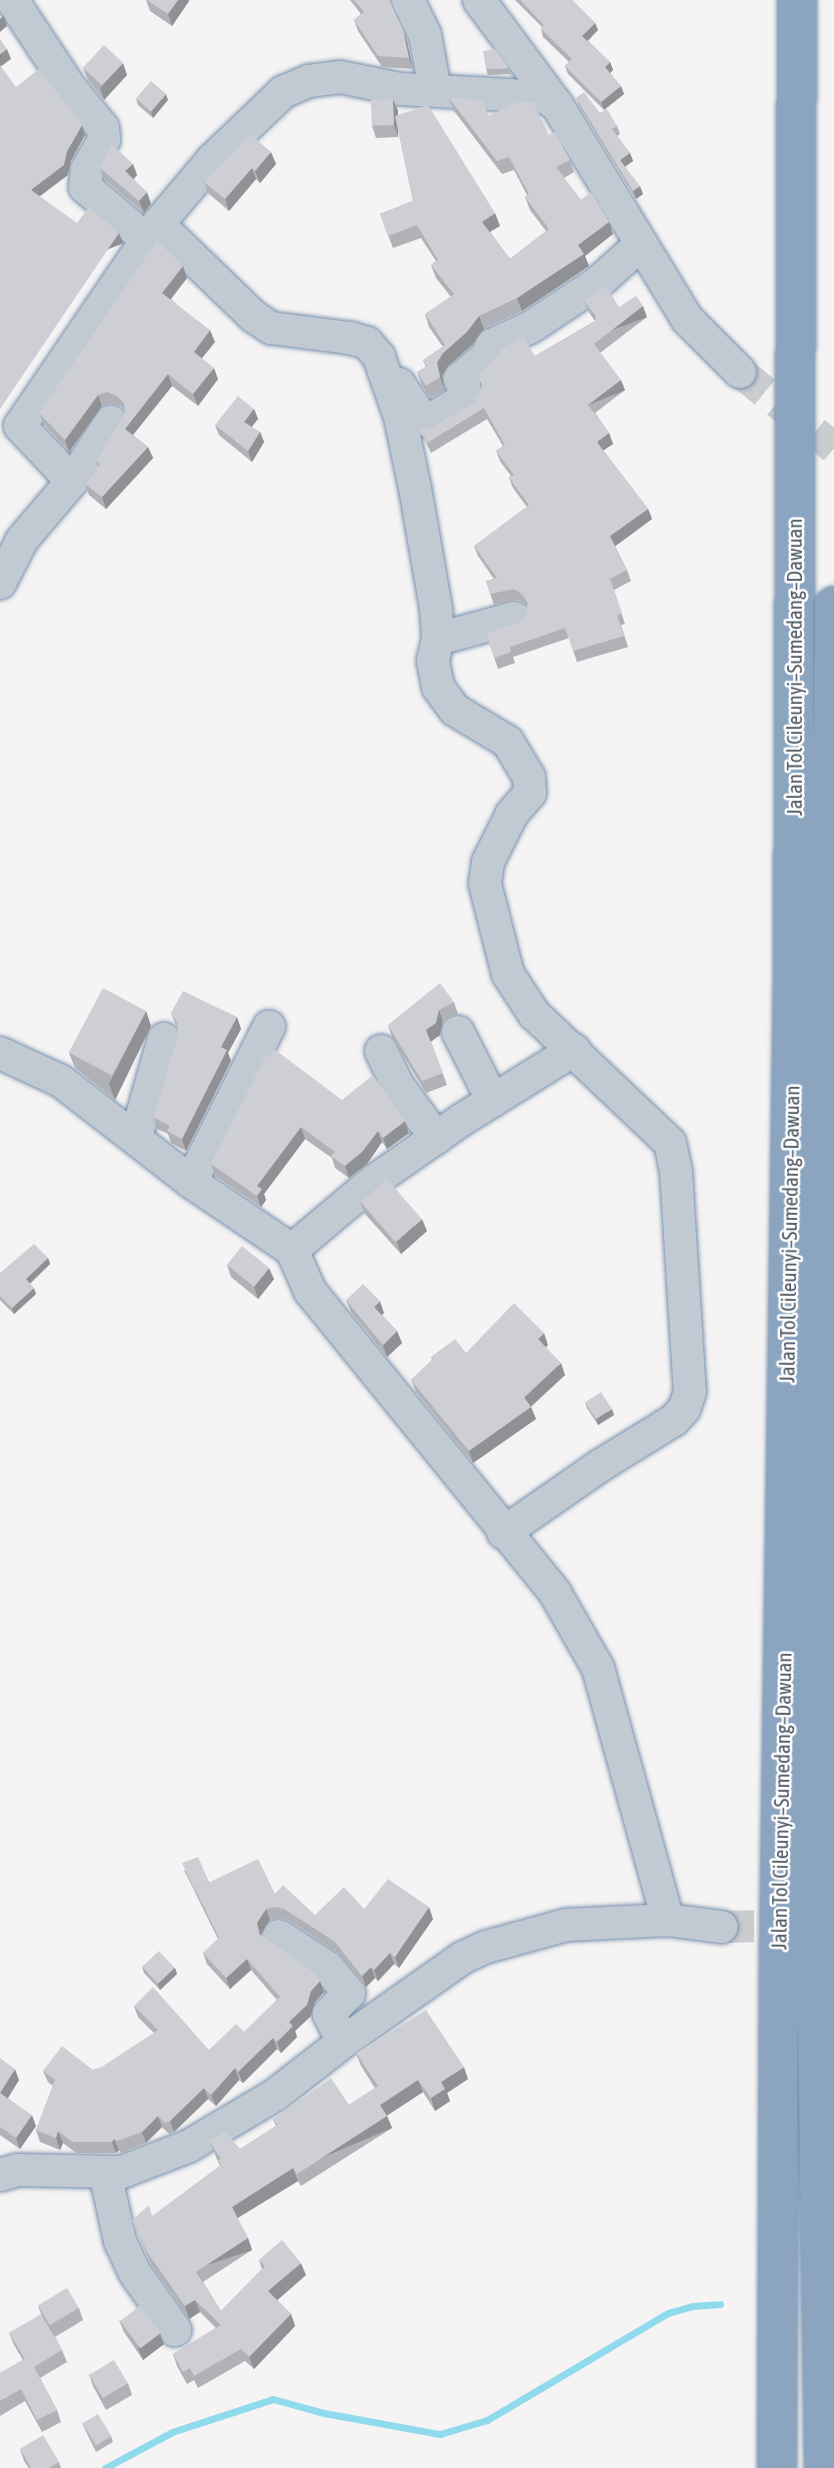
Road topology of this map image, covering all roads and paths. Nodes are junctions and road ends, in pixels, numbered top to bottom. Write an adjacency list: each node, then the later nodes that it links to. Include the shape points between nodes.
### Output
1 (12, 0): 7 (street, via 103,128 104,140 87,170 85,187)
2 (408, 0): 5 (street, via 425,35)
3 (479, 0): 6 (street)
4 (797, 0): 36 (highway, Jalan Tol Cileunyi–Sumedang–Dawuan, via 793,964)
5 (435, 90): 6 (street, via 532,95 545,97); 7 (street, via 400,89 340,77 309,80 284,92 213,159)
6 (556, 106): 8 (street)
7 (152, 231): 10 (street, via 271,328 367,344 379,357); 12 (street, via 20,426)
8 (640, 245): 9 (street, via 687,319); 10 (street, via 600,281 531,327 492,345 487,356 460,379 468,397 428,421 399,384)
9 (740, 372)
10 (387, 380): 16 (street, via 400,416 415,488)
11 (111, 422): 12 (street)
12 (72, 481): 13 (street, via 22,540)
13 (0, 583)
14 (834, 606): 37 (highway, Jalan Tol Cileunyi–Sumedang–Dawuan, via 816,1963)
15 (514, 618): 16 (street)
16 (438, 639): 21 (street, via 433,661 438,687 455,710 508,742 528,777 530,793 512,814 488,862 488,905 508,974 534,1014)
17 (269, 1027): 26 (street)
18 (458, 1032): 23 (street)
19 (164, 1039): 24 (street)
20 (380, 1051): 25 (street, via 397,1084)
21 (574, 1051): 23 (street); 28 (street, via 670,1143 677,1171 690,1392 674,1420)
22 (0, 1054): 24 (street, via 61,1081)
23 (494, 1101): 25 (street)
24 (136, 1137): 26 (street)
25 (436, 1138): 27 (street, via 374,1181)
26 (191, 1182): 27 (street)
27 (292, 1250): 28 (street, via 310,1291)
28 (503, 1533): 29 (street, via 555,1593 598,1668)
29 (668, 1920): 30 (street); 32 (street, via 566,1924 486,1947 462,1958)
30 (722, 1927)
31 (279, 1936): 32 (street, via 328,1968 349,1993 329,2014)
32 (343, 2042): 34 (street, via 275,2095 189,2146 122,2172)
33 (5, 2166): 34 (street)
34 (105, 2172): 35 (street, via 120,2241 135,2273)
35 (175, 2330)
36 (777, 2468)
37 (824, 2468)

